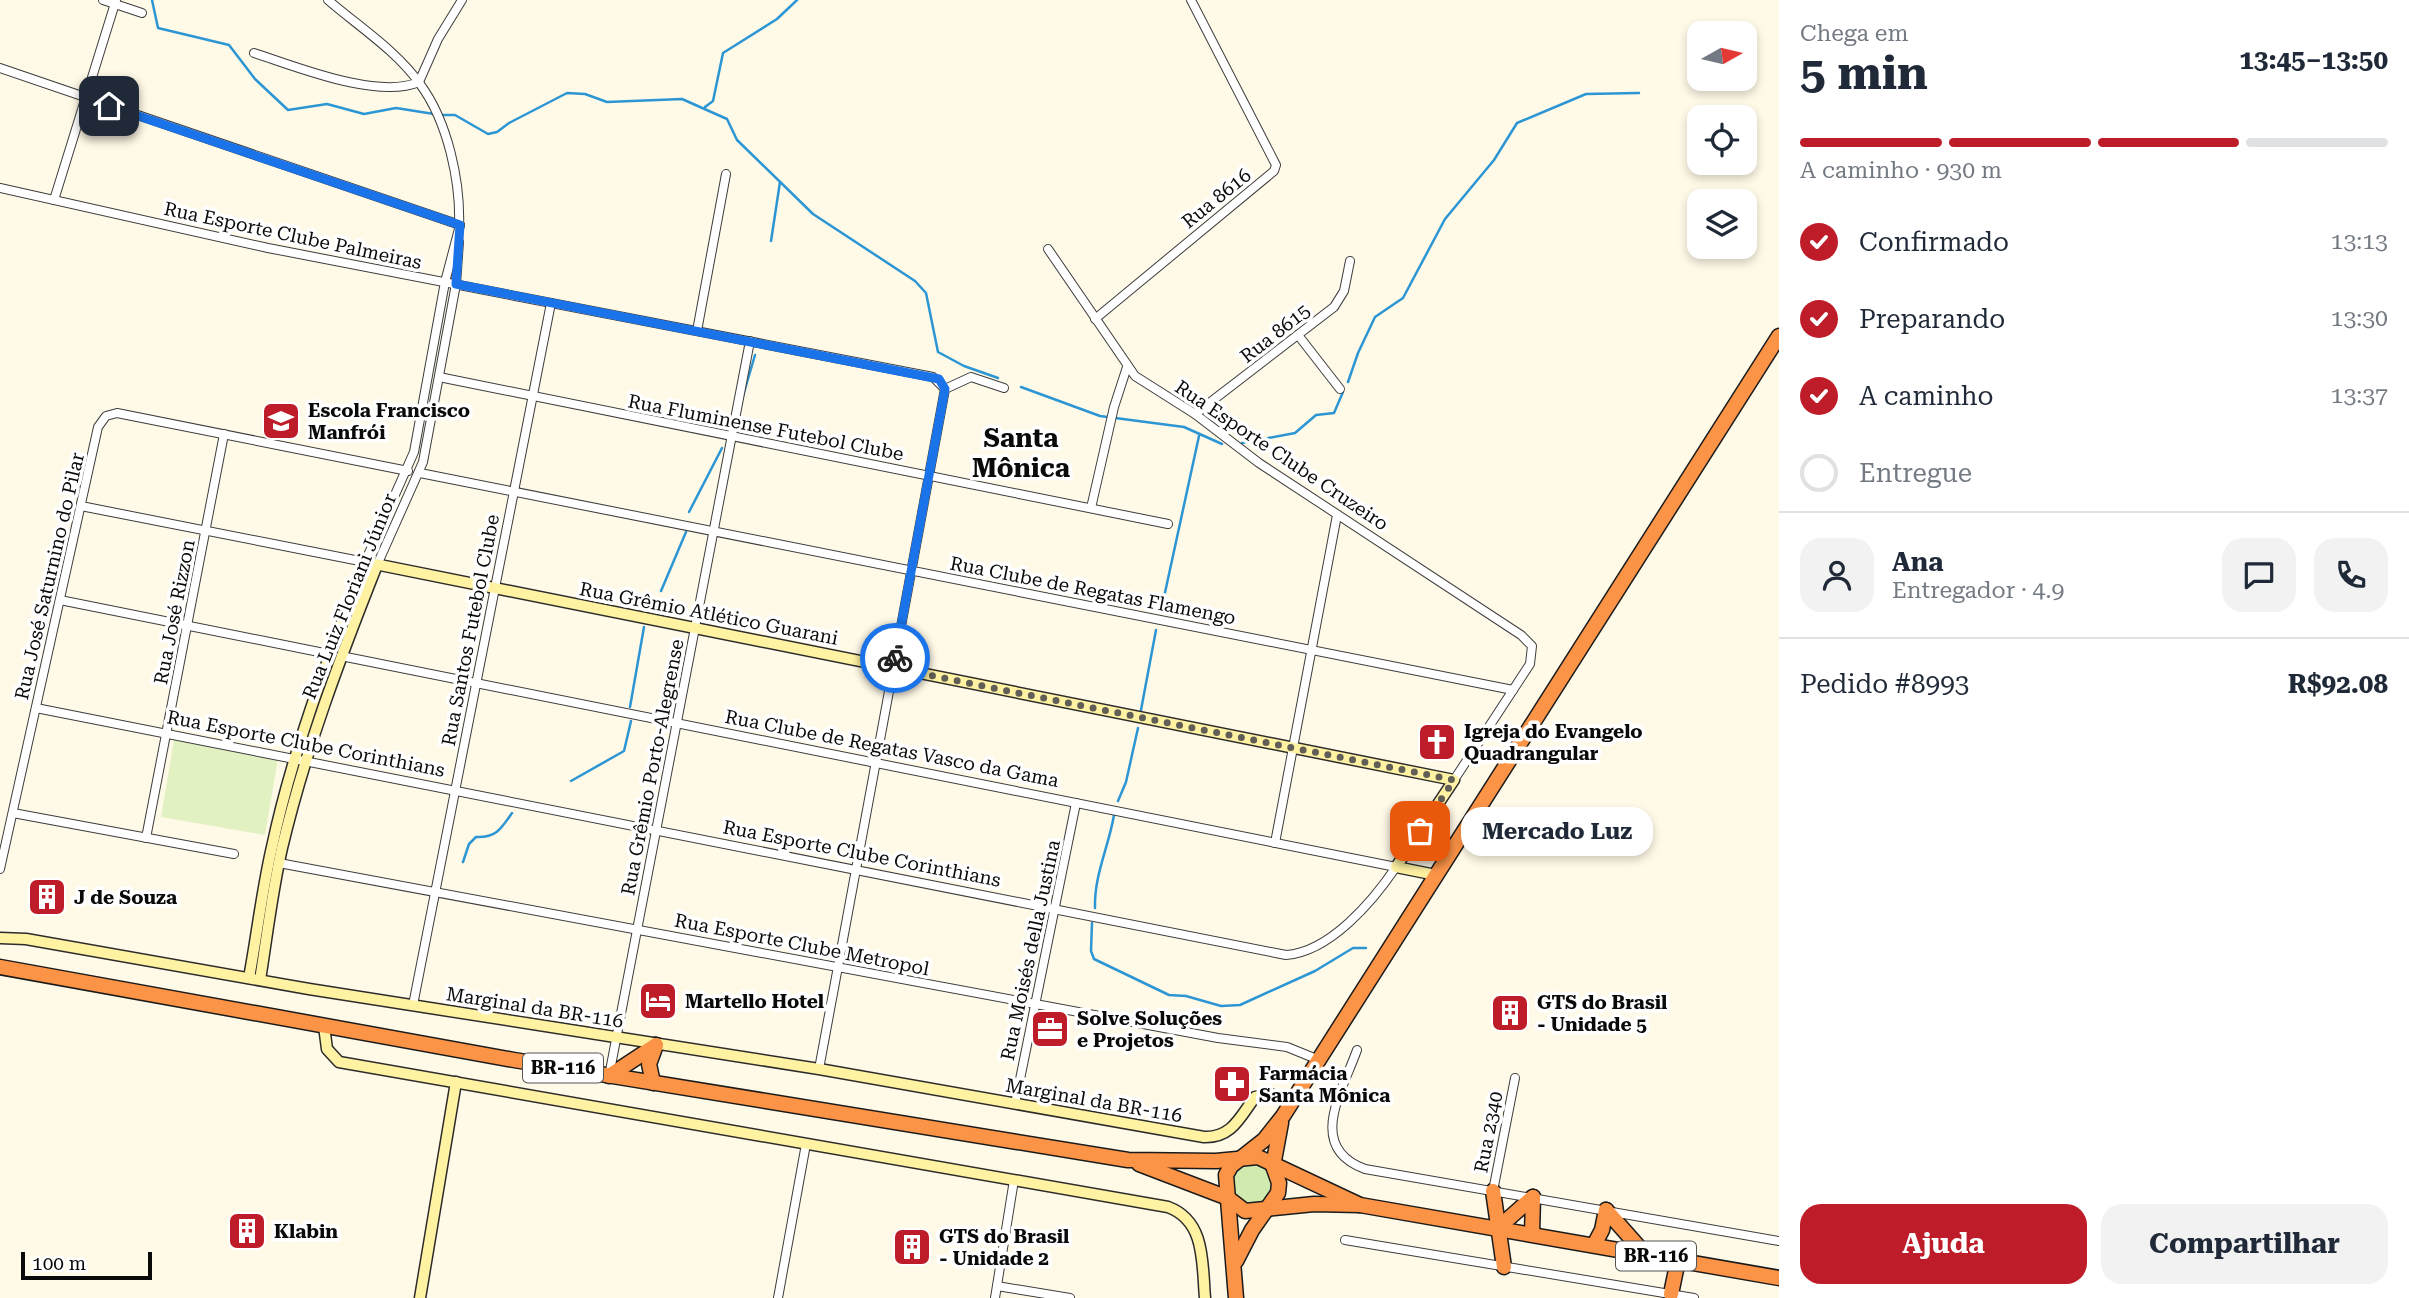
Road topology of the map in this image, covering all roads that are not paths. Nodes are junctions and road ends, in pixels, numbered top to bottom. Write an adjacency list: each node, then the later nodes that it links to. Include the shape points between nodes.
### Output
1 (103, 0): 5 (street)
2 (328, 0): 9 (street, Rua Luiz Floriani Júnior)
3 (462, 0): 9 (street)
4 (1191, 0): 20 (street, Rua 8616, via 1276,165)
5 (116, 2): 6 (street); 10 (street)
6 (142, 13)
7 (254, 52): 9 (street, via 349,82 400,87)
8 (0, 68): 10 (street)
9 (419, 82): 14 (street, Rua Luiz Floriani Júnior, via 437,118 457,184)
10 (84, 97): 13 (street); 14 (street)
11 (726, 174): 21 (street)
12 (0, 188): 13 (street, Rua Esporte Clube Palmeiras)
13 (54, 200): 17 (street, Rua Esporte Clube Palmeiras)
14 (460, 225): 17 (street, Rua Luiz Floriani Júnior); 18 (street, Rua Luiz Floriani Júnior)
15 (1048, 249): 20 (street, Rua Esporte Clube Cruzeiro)
16 (1350, 261): 22 (street, Rua 8615, via 1334,307)
17 (445, 282): 18 (street, Rua Esporte Clube Palmeiras); 34 (street, Rua Luiz Floriani Júnior)
18 (456, 284): 19 (street, Rua Esporte Clube Palmeiras); 26 (street, Rua Luiz Floriani Júnior)
19 (551, 303): 21 (street, Rua Esporte Clube Palmeiras); 30 (street, Rua Santos Futebol Clube)
20 (1095, 319): 25 (street, Rua Esporte Clube Cruzeiro)
21 (696, 331): 24 (street, Rua Esporte Clube Palmeiras)
22 (1298, 335): 29 (street); 31 (street, Rua 8615)
23 (1779, 336): 74 (highway)
24 (750, 341): 28 (street, Rua Esporte Clube Palmeiras, via 933,377); 33 (street, Rua Grêmio Porto-Alegrense)
25 (1127, 367): 31 (street, Rua Esporte Clube Cruzeiro); 39 (street)
26 (439, 377): 30 (street, Rua Fluminense Futebol Clube); 35 (street, Rua Luiz Floriani Júnior)
27 (1004, 388): 28 (street, via 971,377)
28 (945, 389): 36 (street)
29 (1339, 389)
30 (532, 396): 33 (street, Rua Fluminense Futebol Clube); 37 (street, Rua Santos Futebol Clube)
31 (1195, 414): 40 (street, Rua Esporte Clube Cruzeiro, via 1253,459)
32 (224, 434): 34 (street); 38 (street, Rua José Saturnino do Pilar, via 117,413 106,416 99,427); 42 (street, Rua José Rizzon)
33 (732, 436): 36 (street, Rua Fluminense Futebol Clube); 43 (street, Rua Grêmio Porto-Alegrense)
34 (408, 471): 44 (street, Rua Luiz Floriani Júnior)
35 (420, 473): 37 (street, Rua Clube de Regatas Flamengo); 44 (street, Rua Luiz Floriani Júnior)
36 (929, 476): 39 (street, Rua Fluminense Futebol Clube); 45 (street)
37 (514, 492): 43 (street, Rua Clube de Regatas Flamengo); 46 (street, Rua Santos Futebol Clube)
38 (81, 506): 42 (street, Rua Grêmio Atlético Guarani); 47 (street, Rua José Saturnino do Pilar)
39 (1091, 508): 41 (street, Rua Fluminense Futebol Clube)
40 (1338, 514): 50 (street); 51 (street, Rua Esporte Clube Cruzeiro, via 1521,635)
41 (1168, 524)
42 (206, 531): 44 (street, Rua Grêmio Atlético Guarani); 48 (street, Rua José Rizzon)
43 (714, 531): 45 (street, Rua Clube de Regatas Flamengo); 49 (street, Rua Grêmio Porto-Alegrense)
44 (371, 564): 46 (street, Rua Grêmio Atlético Guarani); 52 (street, Rua Luiz Floriani Júnior)
45 (911, 570): 50 (street, Rua Clube de Regatas Flamengo); 53 (street)
46 (495, 588): 49 (street, Rua Grêmio Atlético Guarani); 54 (street, Rua Santos Futebol Clube)
47 (60, 600): 48 (street, Rua Clube de Regatas Vasco da Gama); 56 (street, Rua José Saturnino do Pilar)
48 (187, 626): 52 (street, Rua Clube de Regatas Vasco da Gama); 58 (street, Rua José Rizzon)
49 (695, 628): 53 (street, Rua Grêmio Atlético Guarani); 57 (street, Rua Grêmio Porto-Alegrense)
50 (1312, 650): 55 (street, Rua Clube de Regatas Flamengo); 59 (street)
51 (1534, 651): 55 (street, Rua Esporte Clube Corinthians)
52 (335, 655): 54 (street, Rua Clube de Regatas Vasco da Gama); 60 (street, Rua Luiz Floriani Júnior)
53 (893, 668): 59 (street, Rua Grêmio Atlético Guarani); 61 (street)
54 (476, 683): 57 (street, Rua Clube de Regatas Vasco da Gama); 63 (street, Rua Santos Futebol Clube)
55 (1513, 690): 62 (street, Rua Esporte Clube Corinthians)
56 (36, 708): 58 (street, Rua Esporte Clube Corinthians); 65 (street, Rua José Saturnino do Pilar)
57 (677, 723): 61 (street, Rua Clube de Regatas Vasco da Gama); 66 (street, Rua Grêmio Porto-Alegrense)
58 (166, 733): 60 (street, Rua Esporte Clube Corinthians); 67 (street, Rua José Rizzon)
59 (1293, 748): 62 (street, Rua Grêmio Atlético Guarani); 68 (street)
60 (301, 760): 63 (street, Rua Esporte Clube Corinthians); 70 (street, Rua Luiz Floriani Júnior); 81 (street, Rua Luiz Floriani Júnior, via 271,850)
61 (876, 763): 64 (street, Rua Clube de Regatas Vasco da Gama); 73 (street)
62 (1454, 780): 71 (street, Rua Esporte Clube Corinthians)
63 (455, 790): 66 (street, Rua Esporte Clube Corinthians); 75 (street, Rua Santos Futebol Clube)
64 (1076, 803): 68 (street, Rua Clube de Regatas Vasco da Gama); 76 (street, Rua Moisés della Justina)
65 (13, 813): 67 (street); 72 (street, Rua José Saturnino do Pilar)
66 (656, 830): 73 (street, Rua Esporte Clube Corinthians); 77 (street, Rua Grêmio Porto-Alegrense)
67 (146, 838): 69 (street)
68 (1275, 843): 71 (street, Rua Clube de Regatas Vasco da Gama)
69 (234, 854)
70 (279, 863): 75 (street, Rua Esporte Clube Metropol); 81 (street, Rua Luiz Floriani Júnior)
71 (1396, 867): 74 (street, Rua Clube de Regatas Vasco da Gama); 76 (street, Rua Esporte Clube Corinthians, via 1366,909 1300,954 1286,955)
72 (0, 869)
73 (856, 870): 76 (street, Rua Esporte Clube Corinthians); 80 (street)
74 (1436, 875): 88 (highway)
75 (434, 891): 77 (street, Rua Esporte Clube Metropol); 83 (street, Rua Santos Futebol Clube)
76 (1055, 909): 82 (street, Rua Moisés della Justina)
77 (637, 929): 80 (street, Rua Esporte Clube Metropol); 85 (street, Rua Grêmio Porto-Alegrense)
78 (0, 938): 81 (street, Marginal da BR-116)
79 (0, 967): 84 (highway, BR-116)
80 (838, 967): 82 (street, Rua Esporte Clube Metropol); 89 (street)
81 (255, 979): 83 (street, Marginal da BR-116)
82 (1035, 1004): 88 (street, Rua Esporte Clube Metropol, via 1287,1047); 95 (street, Rua Moisés della Justina)
83 (413, 1005): 85 (street, Marginal da BR-116)
84 (324, 1027): 90 (highway, BR-116); 92 (street, via 327,1049 339,1062)
85 (616, 1038): 86 (street, Marginal da BR-116); 90 (street, Rua Grêmio Porto-Alegrense)
86 (656, 1045): 89 (street, Marginal da BR-116); 90 (highway); 93 (highway, via 649,1064)
87 (1357, 1050): 102 (street, via 1332,1118 1331,1134 1342,1157 1365,1169)
88 (1319, 1060): 94 (highway)
89 (819, 1069): 95 (street, Marginal da BR-116)
90 (608, 1076): 93 (highway, BR-116)
91 (1515, 1078): 102 (street, Rua 2340)
92 (456, 1082): 97 (street); 120 (street)
93 (653, 1083): 99 (highway, BR-116)
94 (1293, 1101): 95 (street, Marginal da BR-116, via 1270,1094 1255,1097 1230,1132 1215,1137); 96 (highway)
95 (1015, 1104)
96 (1283, 1116): 98 (highway); 100 (highway)
97 (806, 1144): 101 (street); 121 (street)
98 (1241, 1159): 99 (highway, BR-116); 100 (highway, BR-116, via 1258,1157); 104 (highway, via 1226,1175)
99 (1128, 1160): 104 (highway, BR-116)
100 (1273, 1166): 105 (highway, BR-116); 106 (highway, via 1278,1193)
101 (1014, 1180): 118 (street); 124 (street, via 1168,1207 1189,1219 1199,1240)
102 (1493, 1191): 103 (street); 108 (highway)
103 (1533, 1197): 107 (street); 108 (highway); 109 (highway)
104 (1228, 1198): 106 (highway, BR-116, via 1245,1211); 115 (highway)
105 (1360, 1205): 106 (highway, BR-116); 108 (highway, BR-116)
106 (1267, 1208): 115 (highway)
107 (1606, 1210): 111 (street); 112 (highway); 113 (highway)
108 (1498, 1228): 109 (highway, BR-116); 116 (highway)
109 (1532, 1234): 112 (highway, BR-116)
110 (1345, 1240): 116 (street)
111 (1779, 1241)
112 (1594, 1245): 113 (highway, BR-116)
113 (1645, 1254): 114 (highway, BR-116)
114 (1678, 1259): 117 (highway, BR-116); 119 (highway)
115 (1234, 1266): 125 (highway)
116 (1504, 1267): 119 (street)
117 (1779, 1278)
118 (997, 1286): 122 (street); 123 (street)
119 (1671, 1294): 126 (street)
120 (420, 1298)
121 (778, 1298)
122 (995, 1298)
123 (1070, 1298)
124 (1205, 1298)
125 (1236, 1298)
126 (1694, 1298)

